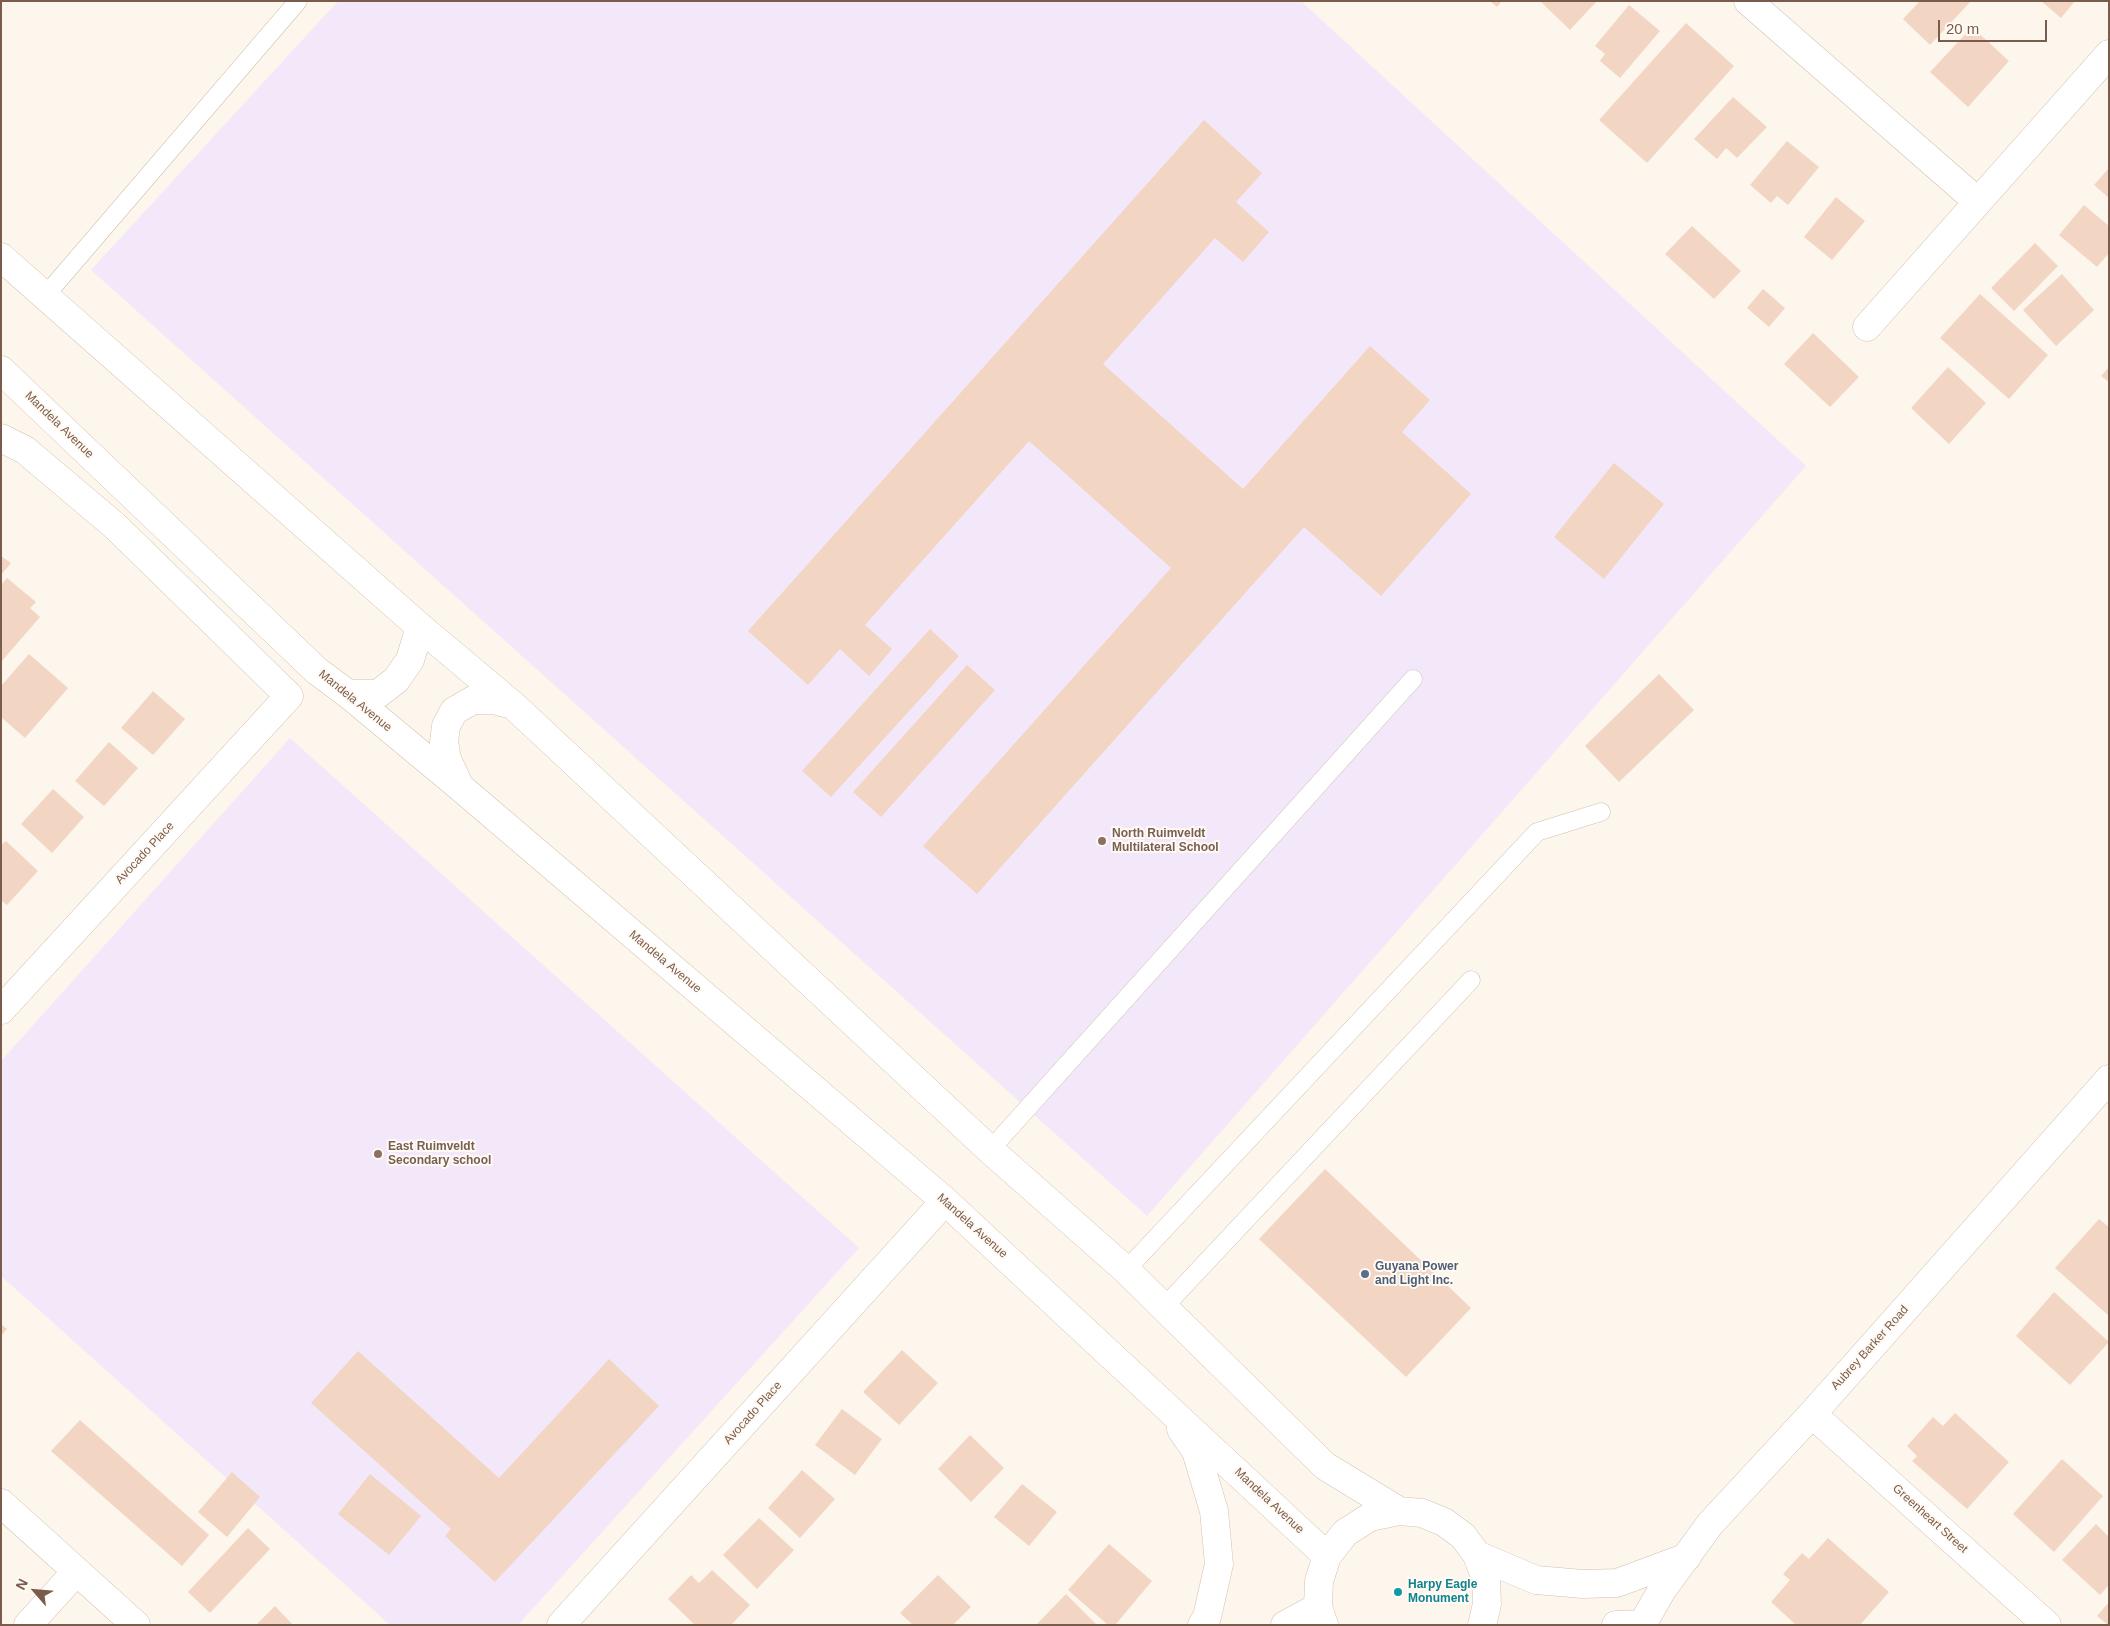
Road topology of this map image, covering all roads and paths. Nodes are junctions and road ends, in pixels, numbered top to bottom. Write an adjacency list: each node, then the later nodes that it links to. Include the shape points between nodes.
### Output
1 (298, 1): 6 (lane)
2 (1748, 1): 4 (main road)
3 (2109, 54): 4 (main road)
4 (1977, 201): 7 (main road)
5 (1, 257): 6 (main road)
6 (46, 296): 10 (main road)
7 (1867, 327)
8 (1, 370): 12 (main road, Mandela Avenue, via 317,671)
9 (1, 438): 17 (main road, Avocado Place, via 25,450 115,526 289,696)
10 (420, 627): 12 (main road, via 410,660 396,680 378,694); 13 (main road)
11 (1413, 680): 19 (lane)
12 (348, 694): 14 (main road, Mandela Avenue)
13 (514, 706): 14 (main road, via 493,700 474,700 454,711 446,726 444,742 447,759); 19 (main road)
14 (460, 787): 20 (main road, Mandela Avenue)
15 (1601, 812): 21 (lane, via 1537,832)
16 (1471, 980): 22 (lane)
17 (1, 1010)
18 (2109, 1079): 24 (main road, Aubrey Barker Road)
19 (990, 1150): 21 (main road)
20 (945, 1200): 23 (main road, Mandela Avenue); 35 (main road, Avocado Place)
21 (1126, 1270): 22 (main road)
22 (1164, 1306): 26 (main road, via 1325,1466)
23 (1161, 1400): 28 (main road, Mandela Avenue); 36 (main road, via 1196,1451 1214,1512 1219,1564)
24 (1812, 1414): 29 (main road, Aubrey Barker Road, via 1710,1524); 39 (main road, Greenheart Street)
25 (1, 1503): 30 (main road)
26 (1399, 1511): 27 (main road, via 1422,1512 1444,1522 1463,1536); 28 (main road, via 1370,1517 1362,1522 1345,1533)
27 (1477, 1555): 29 (main road, via 1536,1580 1583,1584 1617,1583); 38 (main road, via 1486,1579 1487,1604)
28 (1327, 1556): 31 (main road, via 1319,1581)
29 (1687, 1557): 32 (main road, Aubrey Barker Road)
30 (76, 1572): 33 (main road); 34 (main road)
31 (1321, 1616): 37 (main road)
32 (1633, 1624)
33 (28, 1625)
34 (136, 1625)
35 (561, 1625)
36 (1202, 1625)
37 (1286, 1625)
38 (1482, 1625)
39 (2047, 1625)

